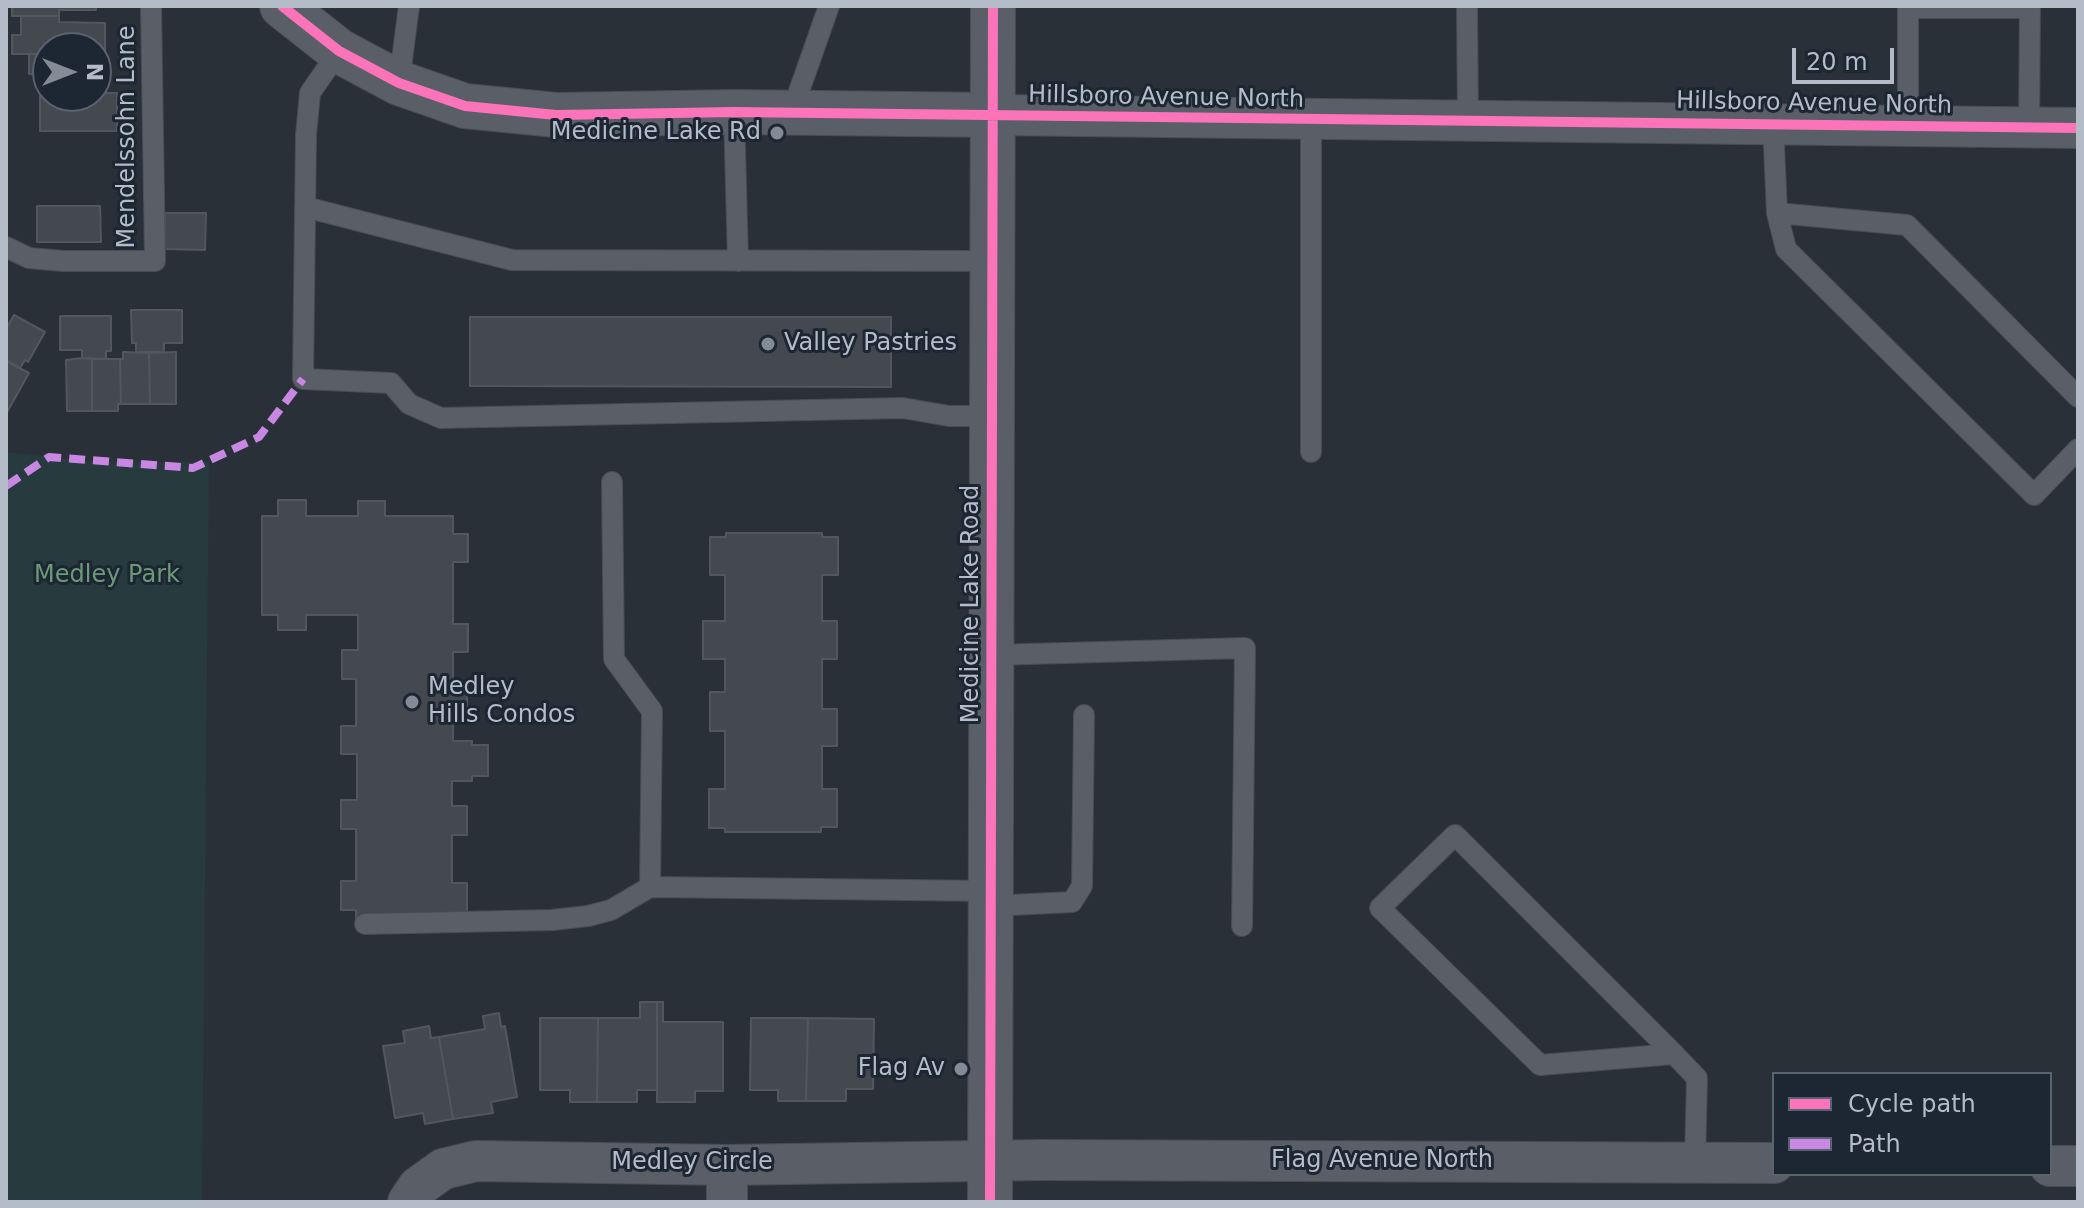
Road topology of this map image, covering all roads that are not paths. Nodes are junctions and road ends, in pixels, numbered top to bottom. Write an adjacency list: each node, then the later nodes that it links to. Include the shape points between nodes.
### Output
1 (151, 6): 22 (lane, Mendelssohn Lane, via 155,261 29,258)
2 (282, 6): 9 (street, Hillsboro Avenue North)
3 (409, 6): 10 (lane)
4 (829, 6): 12 (lane)
5 (993, 6): 13 (street, Medicine Lake Road)
6 (1467, 6): 15 (lane)
7 (1908, 7): 8 (lane); 17 (lane)
8 (2030, 7): 18 (lane)
9 (339, 51): 10 (street, Hillsboro Avenue North); 20 (lane, via 310,93)
10 (399, 83): 11 (street, Hillsboro Avenue North, via 465,106 517,112)
11 (734, 112): 12 (street, Hillsboro Avenue North); 23 (lane)
12 (791, 114): 13 (street, Hillsboro Avenue North)
13 (993, 115): 14 (street, Hillsboro Avenue North); 24 (street, Medicine Lake Road)
14 (1311, 120): 15 (street, Hillsboro Avenue North); 28 (lane)
15 (1468, 122): 16 (street, Hillsboro Avenue North)
16 (1773, 123): 17 (street, Hillsboro Avenue North); 21 (lane)
17 (1908, 125): 18 (street, Hillsboro Avenue North)
18 (2029, 127): 19 (street, Hillsboro Avenue North)
19 (2078, 128)
20 (305, 207): 23 (lane, via 512,260); 26 (lane, via 303,379 391,383 409,404 441,418 903,408)
21 (1777, 213): 25 (lane, via 1907,225); 27 (lane, via 1786,249 2034,495)
22 (6, 247)
23 (738, 261): 24 (lane)
24 (994, 261): 26 (street, Medicine Lake Road)
25 (2078, 397)
26 (993, 416): 30 (street, Medicine Lake Road)
27 (2078, 449)
28 (1311, 452)
29 (612, 482): 32 (lane, via 614,659 652,711)
30 (992, 655): 33 (street, Medicine Lake Road); 35 (lane, via 1245,648)
31 (1084, 715): 33 (lane, via 1082,886 1072,902)
32 (650, 887): 33 (lane); 34 (lane, via 611,910 576,918)
33 (990, 899): 41 (street, Medicine Lake Road)
34 (365, 924)
35 (1242, 926)
36 (1674, 1054): 36 (lane, via 1455,835 1380,908 1540,1065); 37 (lane, via 1697,1078)
37 (1695, 1163): 38 (street, Flag Avenue North); 41 (street, Flag Avenue North)
38 (1772, 1163)
39 (2052, 1166): 40 (street)
40 (2078, 1166)
41 (991, 1182): 42 (street, Medley Circle)
42 (727, 1183): 43 (street, Medley Circle, via 476,1161 443,1169 418,1187)
43 (408, 1202)

